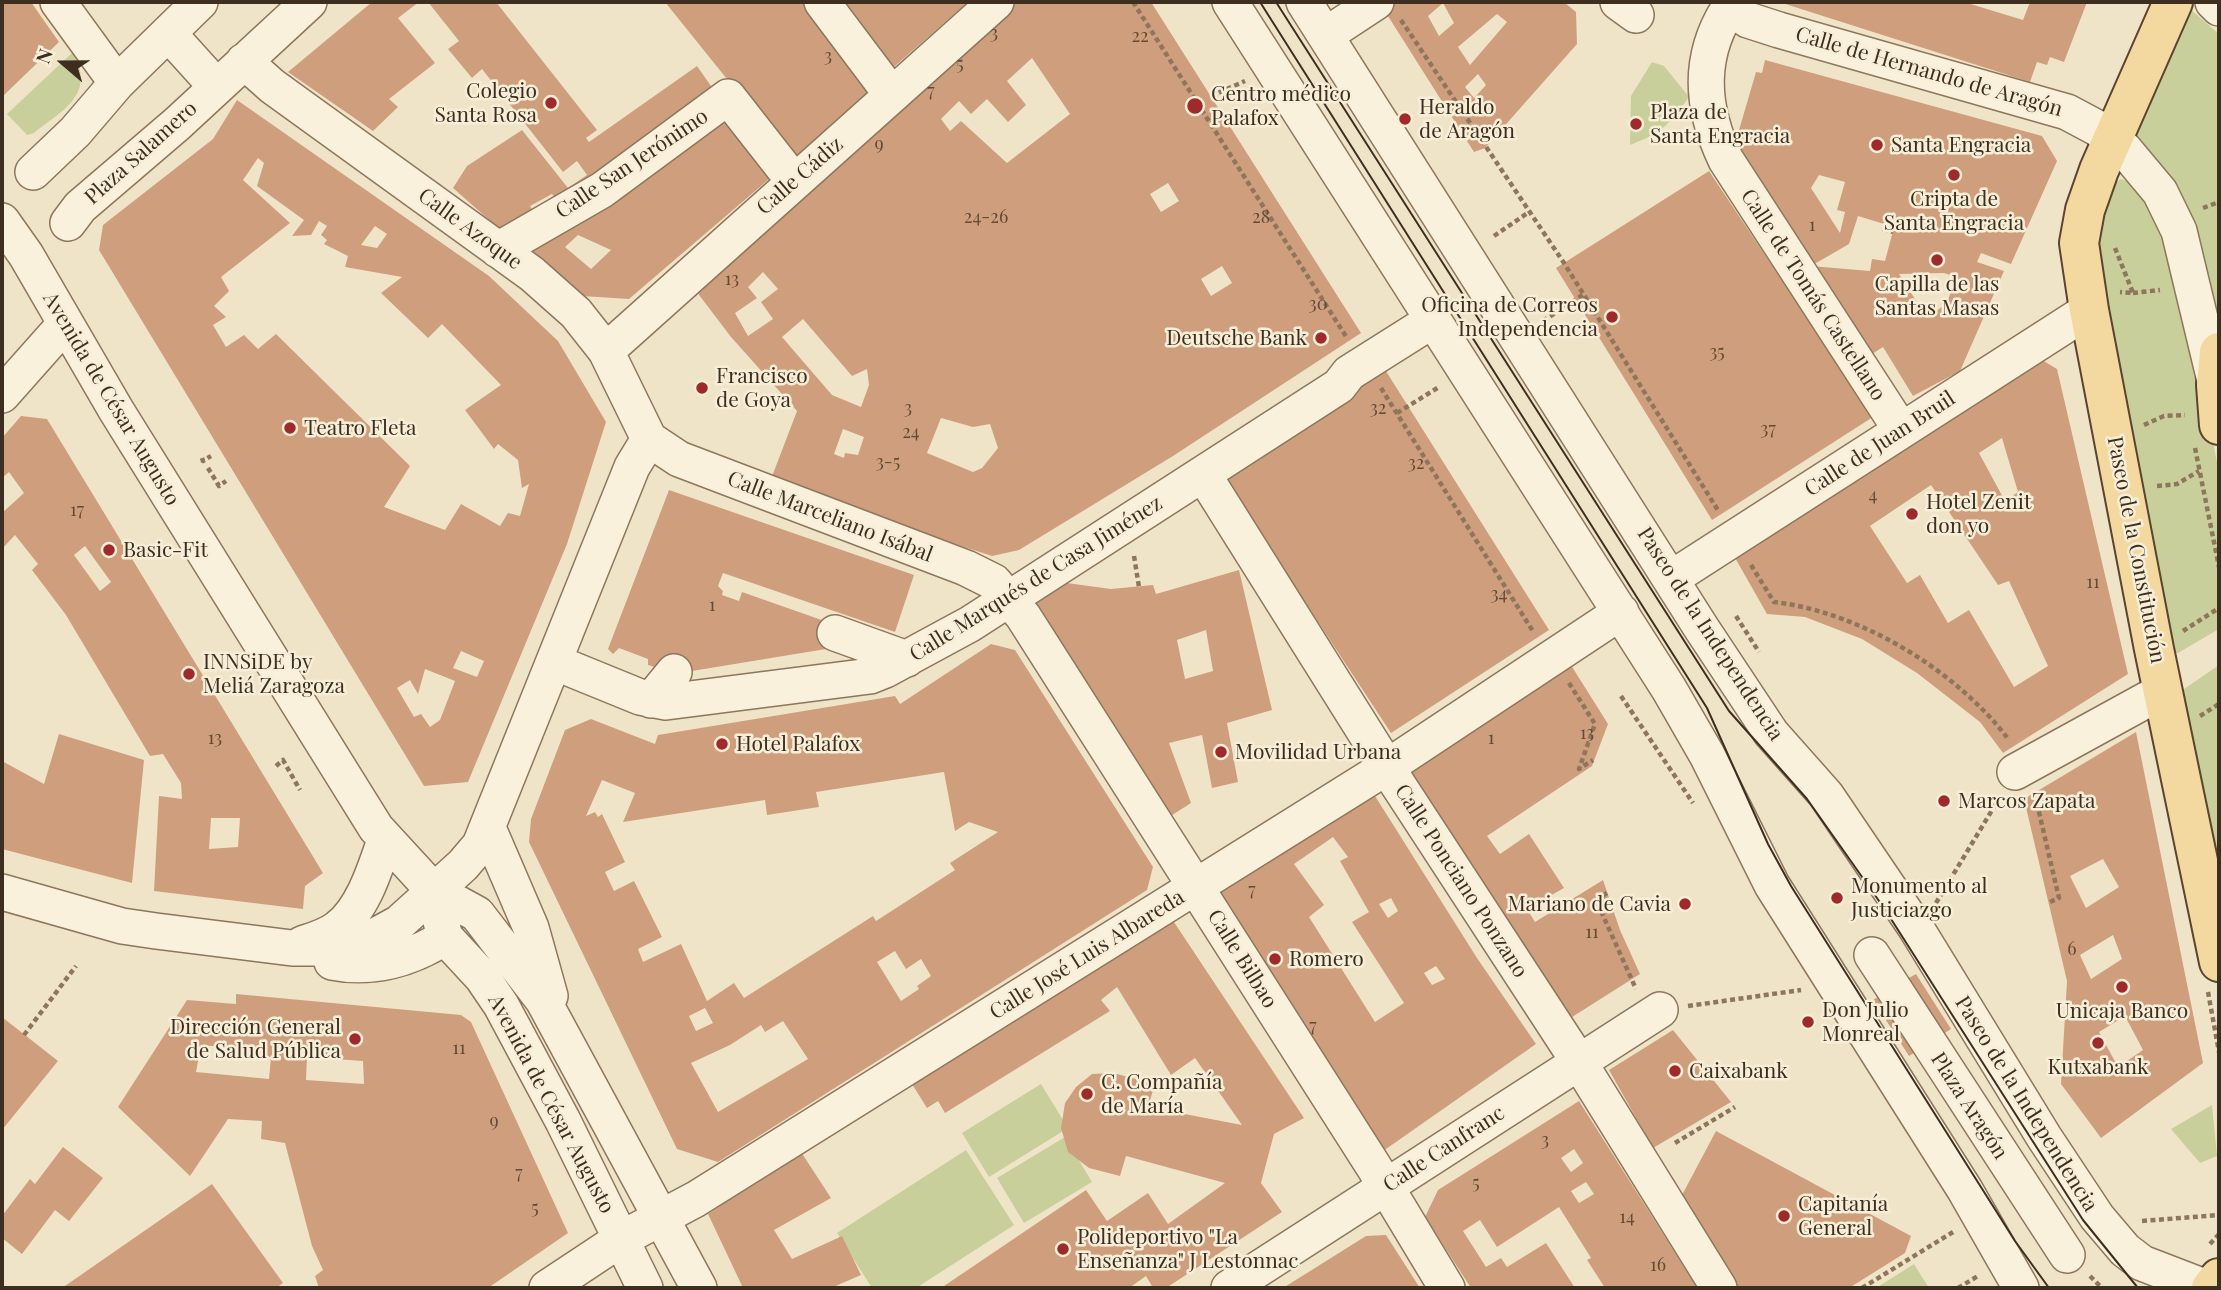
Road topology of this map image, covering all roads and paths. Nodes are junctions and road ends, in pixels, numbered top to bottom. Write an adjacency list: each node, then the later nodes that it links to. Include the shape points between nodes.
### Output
1 (58, 2): 18 (street)
2 (200, 2): 15 (street)
3 (309, 2): 16 (street, Plaza Salamero)
4 (822, 2): 20 (street)
5 (996, 2): 20 (street, Calle Cádiz)
6 (1133, 2): 39 (path)
7 (1230, 2): 36 (street)
8 (1304, 2): 59 (street, Paseo de la Independencia)
9 (2172, 2): 22 (main road, Paseo de la Constitución)
10 (2213, 2): 13 (street)
11 (1731, 5): 22 (street, Calle de Hernando de Aragón, via 1748,20 1779,30 2067,112); 48 (street, Calle de Tomás Castellano, via 1718,30 1705,86 1711,129 1726,160)
12 (1387, 7): 14 (street); 25 (path)
13 (2219, 8)
14 (1332, 31)
15 (169, 33): 18 (street); 19 (street, Plaza Salamero)
16 (244, 61): 19 (street, Plaza Salamero); 31 (street, Calle Azoque, via 272,86 435,189)
17 (1256, 77): 21 (path)
18 (117, 83): 23 (street)
19 (215, 85): 27 (street, Plaza Salamero)
20 (892, 94): 24 (street, Calle Cádiz)
21 (1211, 96)
22 (2113, 140): 35 (main road, Paseo de la Constitución, via 2080,230); 41 (street, via 2149,175 2179,231)
23 (33, 172)
24 (793, 180): 31 (street, Calle San Jerónimo, via 728,97 602,190); 40 (street, Calle Cádiz)
25 (1529, 212): 30 (path); 34 (path)
26 (2, 221): 37 (street, Avenida de César Augusto)
27 (68, 223)
28 (1883, 229): 29 (path)
29 (1893, 232)
30 (1494, 236)
31 (498, 250): 40 (street, Calle Azoque, via 576,313)
32 (2168, 289): 33 (path)
33 (2133, 293)
34 (1584, 295): 38 (path); 57 (path)
35 (2089, 310): 48 (street, Calle de Juan Bruil); 89 (main road, Paseo de la Constitución)
36 (1433, 320): 54 (street, Calle Marqués de Casa Jiménez); 62 (street)
37 (65, 324): 44 (street); 79 (street, Avenida de César Augusto)
38 (1535, 326)
39 (1349, 341)
40 (606, 351): 49 (street, Calle Azoque)
41 (2218, 369): 46 (main road)
42 (1448, 380): 45 (path)
43 (1378, 384): 45 (path)
44 (2, 395)
45 (1396, 413): 66 (path)
46 (2204, 420): 47 (path, Paseo de la Constitución, via 2164,416)
47 (2140, 428)
48 (1901, 430): 59 (street, Calle de Juan Bruil)
49 (649, 439): 60 (street, Calle Marceliano Isábal, via 680,459 966,568 994,582); 67 (street, via 632,467)
50 (211, 456): 51 (path)
51 (202, 458)
52 (208, 468): 55 (path, via 219,485)
53 (2199, 471): 56 (path, Paseo de la Constitución, via 2177,484)
54 (1203, 474): 60 (street, Calle Marqués de Casa Jiménez); 75 (street, Calle Ponciano Ponzano, via 1341,711)
55 (226, 481)
56 (2152, 485)
57 (1721, 515)
58 (1747, 558): 76 (path, via 1774,603 1800,605 1867,628 1908,652 1991,716)
59 (1672, 579): 118 (street, Paseo de la Independencia, via 1758,714 1826,795 1916,928 2098,1217 2142,1263)
60 (1008, 599): 65 (street, Calle Marqués de Casa Jiménez); 80 (street, Calle Bilbao)
61 (2219, 608): 63 (path, Paseo de la Constitución)
62 (1621, 612): 66 (street, Calle José Luis Albareda); 117 (street, via 1707,755 1772,885 1965,1190)
63 (2182, 631)
64 (835, 633): 65 (street)
65 (907, 659): 70 (street, Calle Marqués de Casa Jiménez, via 870,676 681,701)
66 (1546, 660): 73 (path, via 1595,724 1579,769); 75 (street, Calle José Luis Albareda)
67 (554, 662): 70 (street, Calle Marqués de Casa Jiménez); 78 (street)
68 (674, 672): 70 (street)
69 (2148, 699): 76 (street)
70 (651, 700)
71 (2219, 704): 72 (path)
72 (2199, 716)
73 (1593, 760)
74 (276, 765): 77 (path, via 282,760)
75 (1387, 767): 80 (street, Calle José Luis Albareda); 96 (street, Calle Ponciano Ponzano)
76 (2021, 770): 84 (path, via 2059,898); 85 (path)
77 (300, 790)
78 (488, 828): 81 (street, via 473,854); 94 (street, Avenida de César Augusto, via 531,928)
79 (385, 840): 81 (street, Avenida de César Augusto); 87 (street, via 348,918 339,928)
80 (1196, 887): 99 (street, Calle Bilbao); 101 (street, Calle José Luis Albareda)
81 (433, 890): 86 (street, Avenida de César Augusto); 87 (street, via 399,923 366,941 343,948); 94 (street, Avenida de César Augusto, via 477,914)
82 (2, 892): 87 (street, via 122,926)
83 (1607, 893): 91 (path, via 1596,900)
84 (2050, 902)
85 (1931, 911)
86 (445, 937): 87 (street, via 420,953 386,962 337,963); 105 (street, Avenida de César Augusto, via 495,994)
87 (292, 948)
88 (1872, 956): 106 (street, Plaza Aragón)
89 (2219, 962)
90 (76, 965): 95 (path)
91 (1630, 980)
92 (1803, 990): 93 (path)
93 (1660, 1010): 96 (street, Calle Canfranc)
94 (559, 1026): 101 (street, Avenida de César Augusto)
95 (24, 1035)
96 (1579, 1062): 99 (street, Calle Canfranc); 114 (street, Calle Ponciano Ponzano)
97 (1735, 1107): 98 (path)
98 (1675, 1143)
99 (1386, 1187): 112 (street, Calle Canfranc); 113 (street, Calle Bilbao)
100 (2219, 1214): 102 (path)
101 (662, 1218): 105 (street, Calle José Luis Albareda); 111 (street, Avenida de César Augusto)
102 (2132, 1222)
103 (1957, 1230): 115 (path)
104 (2219, 1234): 107 (path)
105 (621, 1239): 109 (street, Calle José Luis Albareda); 110 (street, Avenida de César Augusto)
106 (2067, 1255)
107 (2214, 1261): 118 (main road)
108 (1978, 1276): 116 (path)
109 (547, 1288)
110 (645, 1288)
111 (699, 1288)
112 (1229, 1288)
113 (1447, 1288)
114 (1719, 1288)
115 (1862, 1288)
116 (1958, 1288)
117 (2021, 1288)
118 (2209, 1288)

